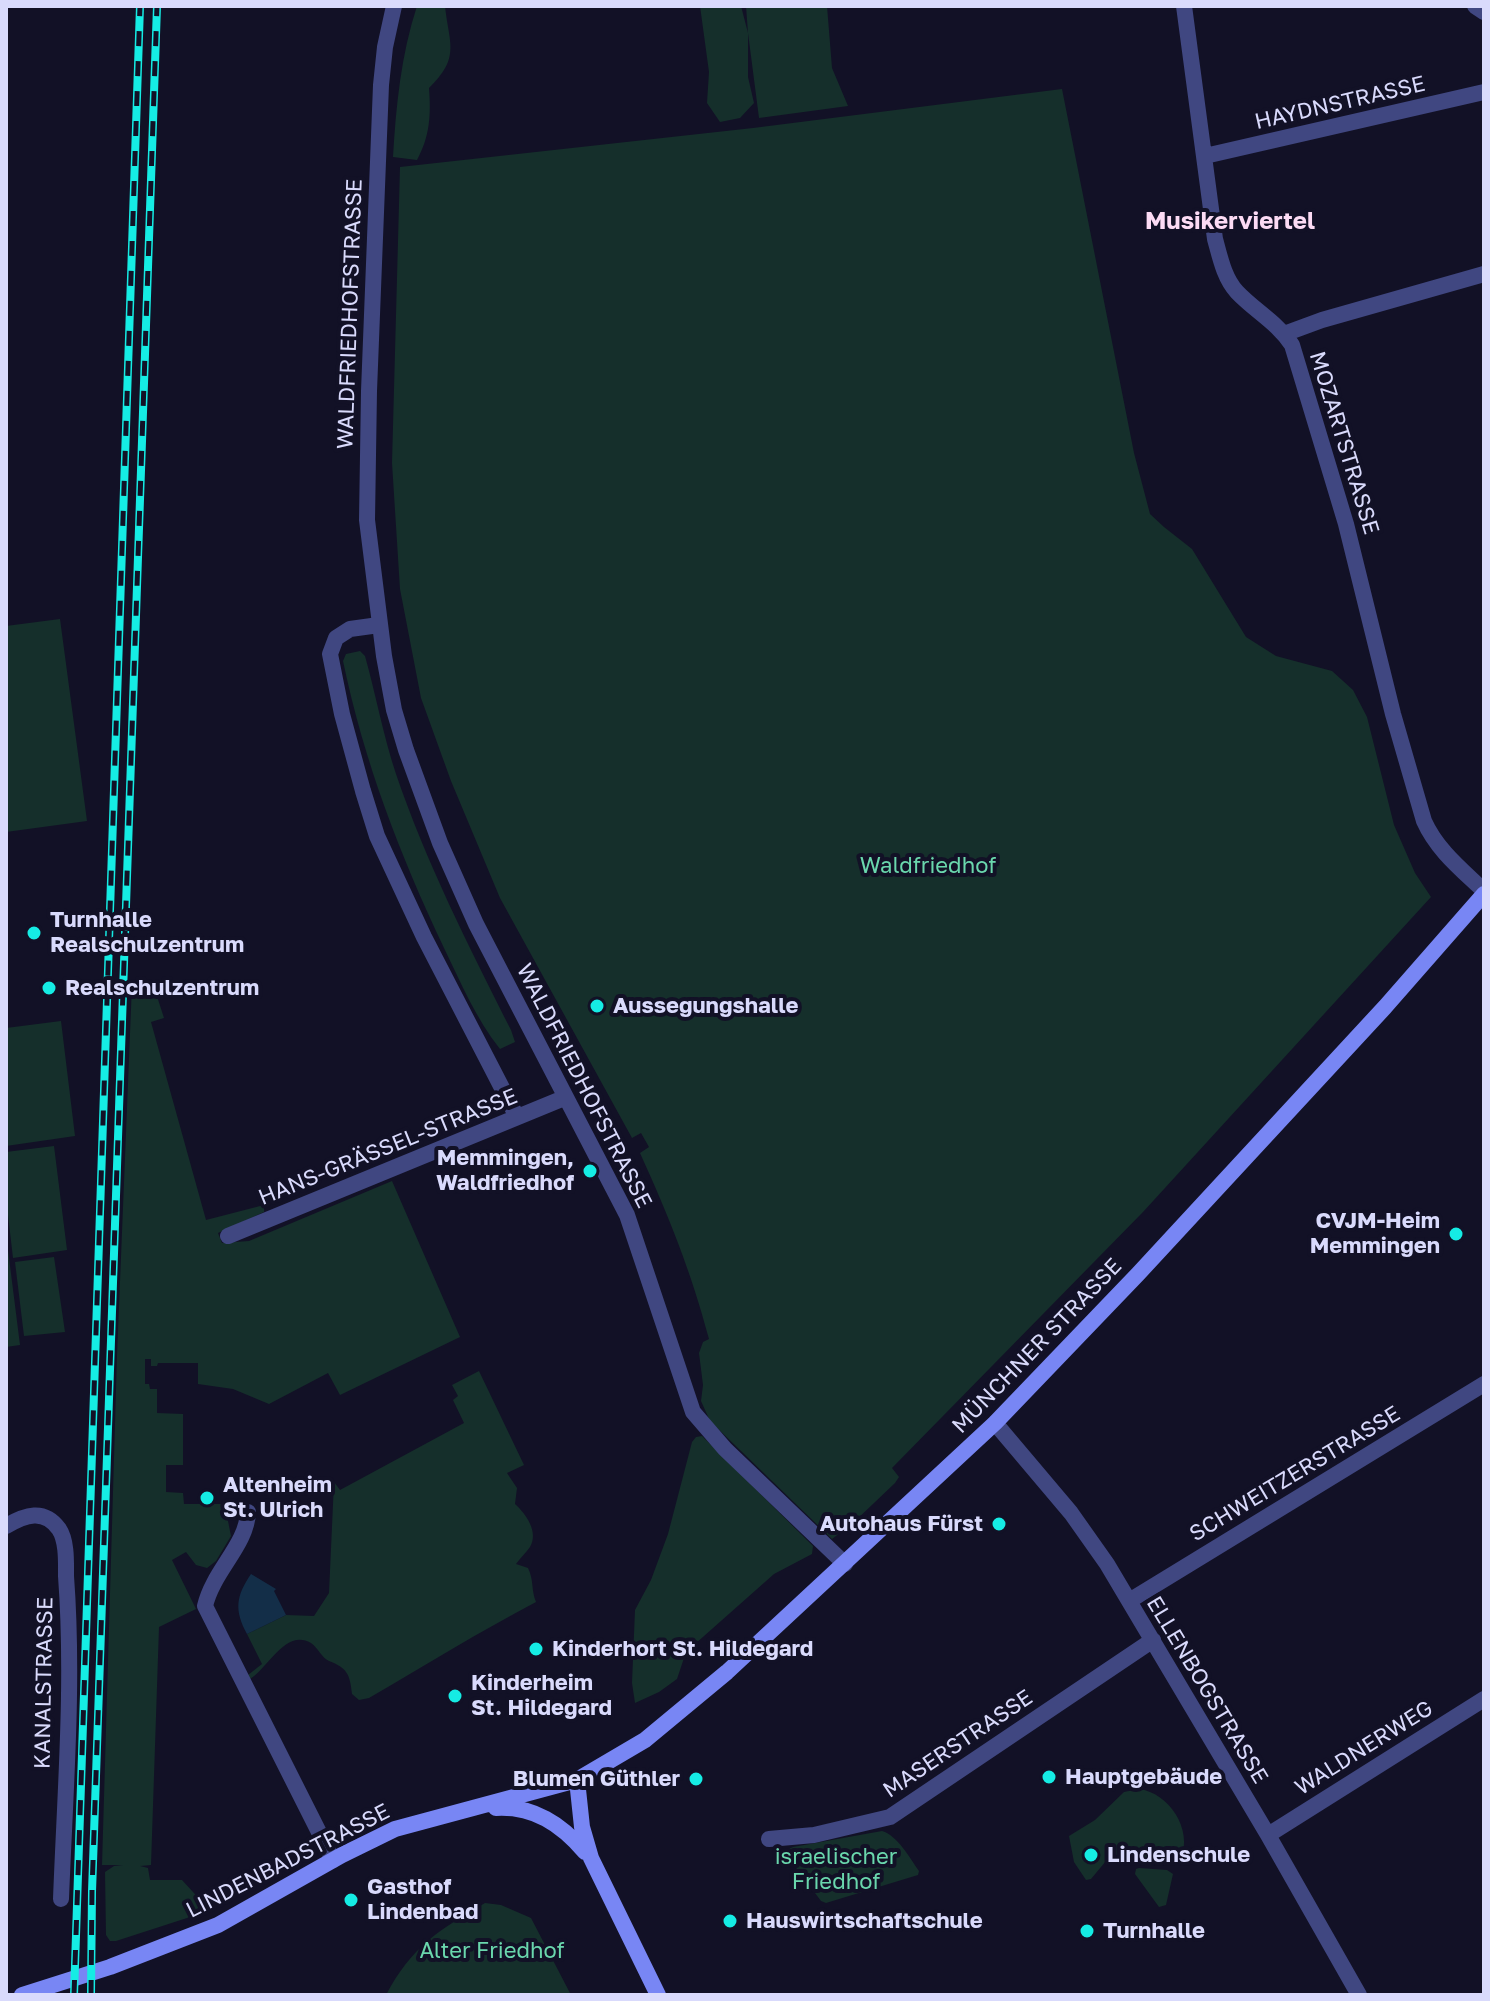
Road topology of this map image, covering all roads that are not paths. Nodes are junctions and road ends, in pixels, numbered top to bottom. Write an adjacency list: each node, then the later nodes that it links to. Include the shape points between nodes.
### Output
1 (394, 6): 9 (street, WALDFRIEDHOFSTRASSE, via 381,85 366,478)
2 (1184, 6): 6 (street, MOZARTSTRASSE)
3 (1475, 6): 4 (street)
4 (1484, 12)
5 (1484, 92): 6 (street, HAYDNSTRASSE)
6 (1205, 156): 8 (street, MOZARTSTRASSE, via 1222,266 1235,290)
7 (1484, 274): 8 (street)
8 (1284, 334): 10 (street, MOZARTSTRASSE, via 1292,345 1346,524 1424,821 1445,855)
9 (379, 625): 11 (street, WALDFRIEDHOFSTRASSE, via 394,710 440,843); 12 (street, via 343,633 330,654 363,791 377,836 424,937)
10 (1484, 893): 15 (street, MÜNCHNER STRASSE, via 1385,1007)
11 (564, 1098): 12 (street, HANS-GRÄSSEL-STRASSE); 18 (street, WALDFRIEDHOFSTRASSE, via 627,1215 693,1412)
12 (517, 1117): 13 (street, HANS-GRÄSSEL-STRASSE)
13 (228, 1236)
14 (1484, 1384): 19 (street, SCHWEITZERSTRASSE)
15 (995, 1423): 18 (street, MÜNCHNER STRASSE); 19 (street, ELLENBOGSTRASSE, via 1071,1513)
16 (248, 1512): 27 (street, via 248,1528 215,1577 205,1606)
17 (6, 1526): 28 (street, KANALSTRASSE, via 42,1515 61,1532 64,1547 68,1619)
18 (845, 1564): 22 (street, MÜNCHNER STRASSE, via 674,1717)
19 (1129, 1601): 20 (street, ELLENBOGSTRASSE)
20 (1153, 1640): 24 (street, ELLENBOGSTRASSE); 25 (street, MASERSTRASSE, via 890,1817 814,1835)
21 (1484, 1699): 24 (street, WALDNERWEG)
22 (577, 1780): 23 (street, LINDENBADSTRASSE); 26 (street)
23 (462, 1809): 26 (street, via 512,1807 540,1815 570,1835); 27 (street, LINDENBADSTRASSE, via 395,1829)
24 (1268, 1835): 31 (street, ELLENBOGSTRASSE)
25 (769, 1839)
26 (591, 1858): 30 (street)
27 (333, 1860): 29 (street, LINDENBADSTRASSE, via 218,1925)
28 (61, 1899)
29 (22, 1995)
30 (658, 1995)
31 (1359, 1995)

